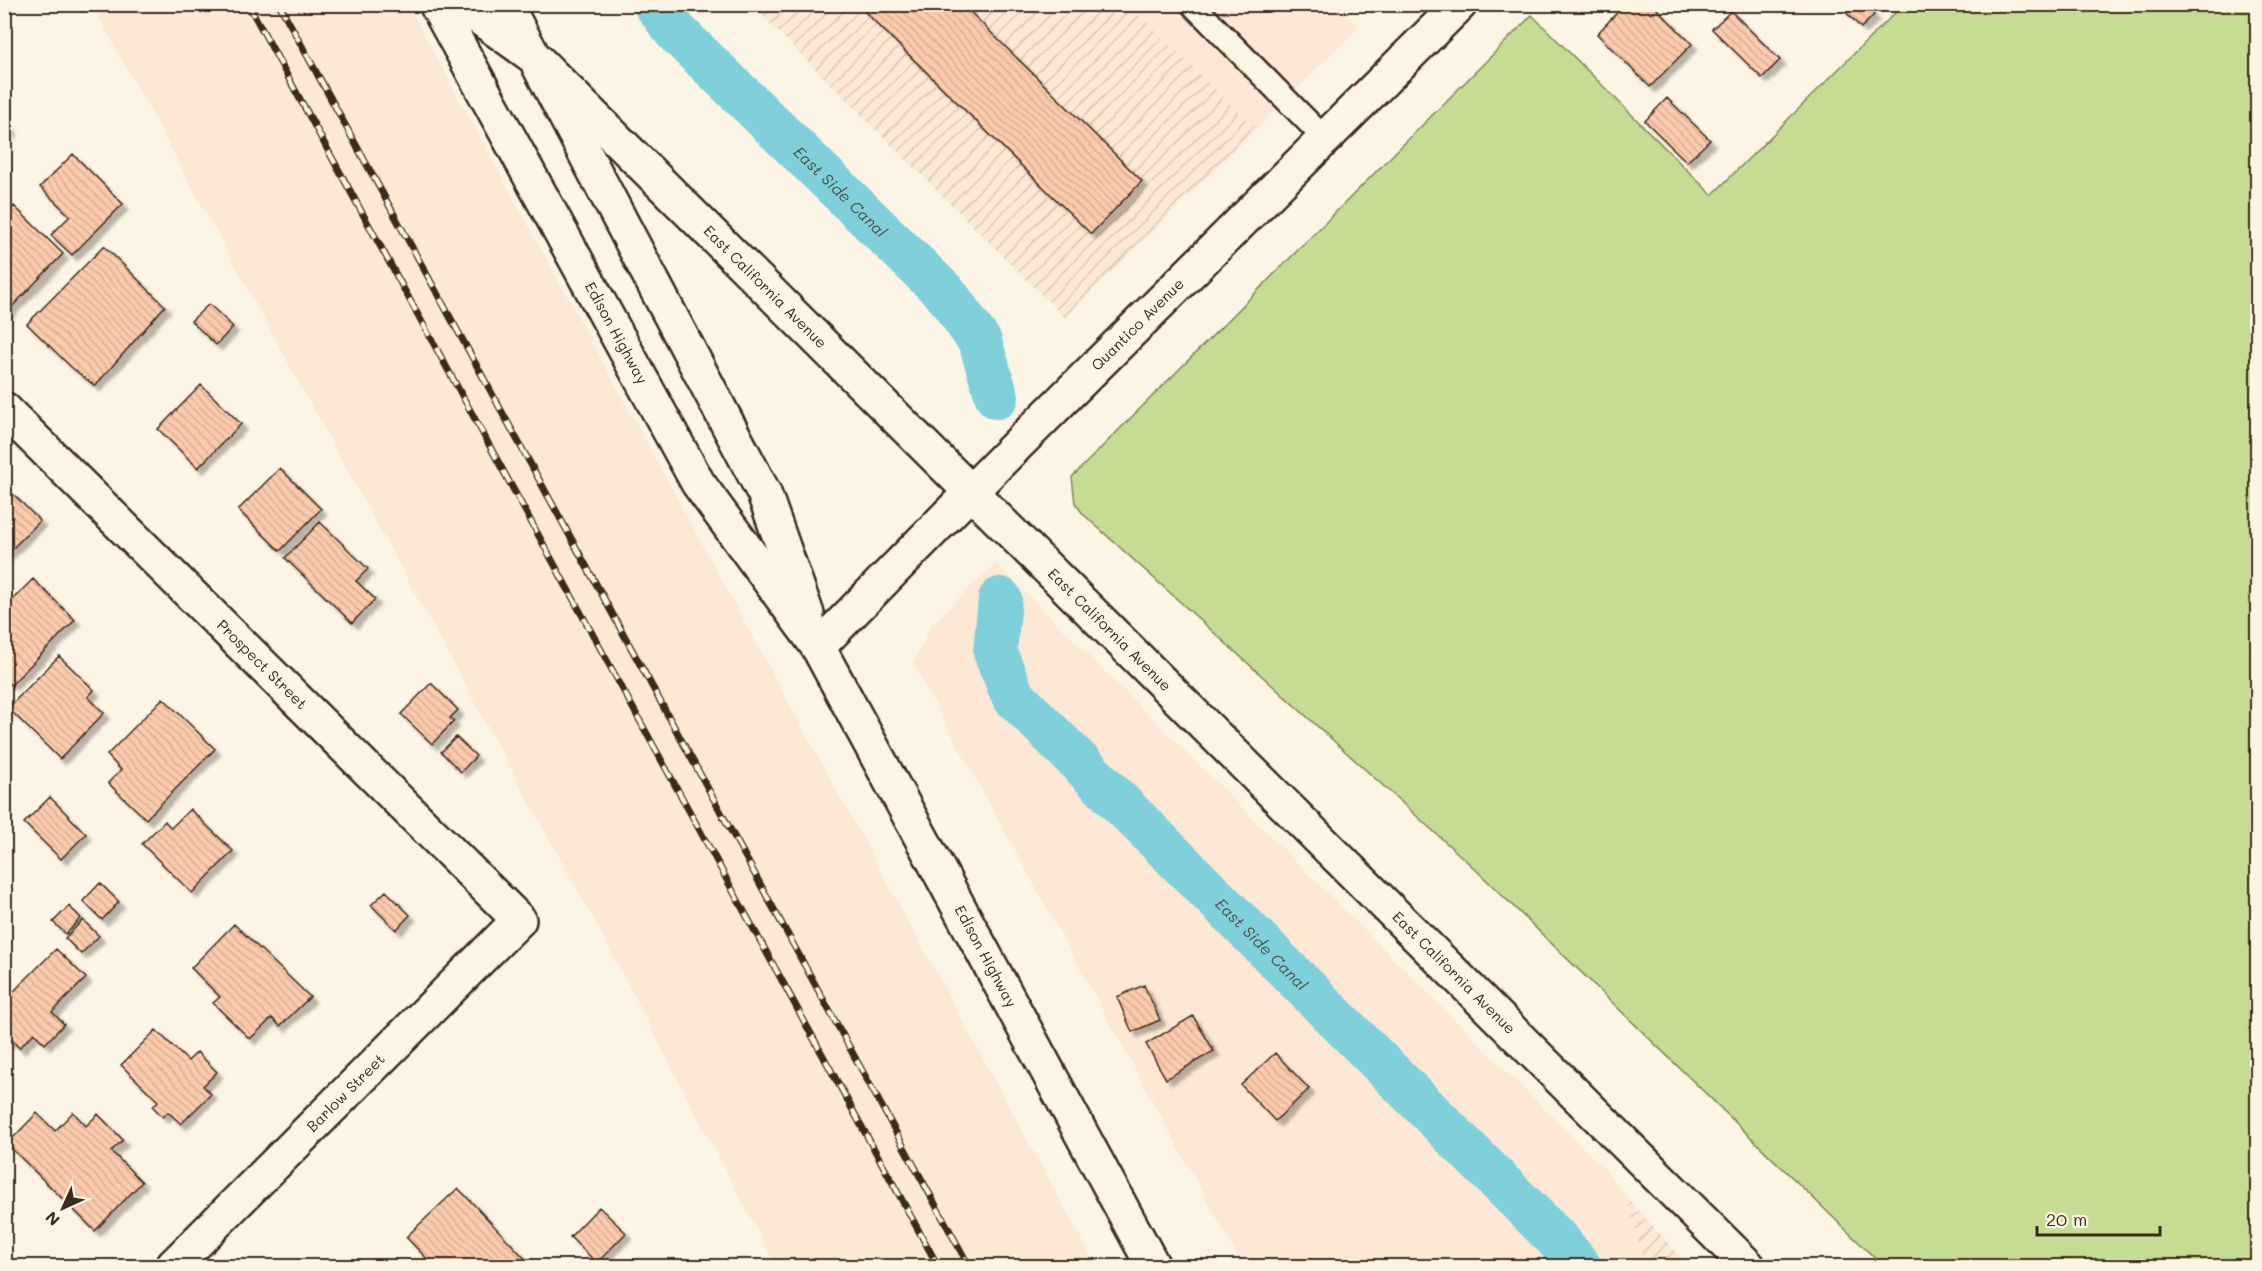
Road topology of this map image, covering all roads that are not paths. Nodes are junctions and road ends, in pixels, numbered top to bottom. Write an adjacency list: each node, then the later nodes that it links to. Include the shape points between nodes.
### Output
1 (435, 4): 10 (main road, Edison Highway, via 698,483)
2 (460, 4): 6 (main road, East California Avenue)
3 (505, 4): 6 (main road, Edison Highway)
4 (1192, 4): 7 (lane)
5 (1460, 4): 7 (main road, Quantico Avenue)
6 (534, 57): 9 (main road, East California Avenue); 10 (main road, Edison Highway, via 764,493)
7 (1325, 139): 9 (main road, Quantico Avenue)
8 (4, 409): 11 (main road, Prospect Street)
9 (971, 492): 10 (main road, Quantico Avenue); 14 (main road, East California Avenue)
10 (818, 647): 13 (main road, Edison Highway)
11 (519, 920): 12 (main road, Barlow Street)
12 (172, 1266)
13 (1153, 1266)
14 (1748, 1266)

